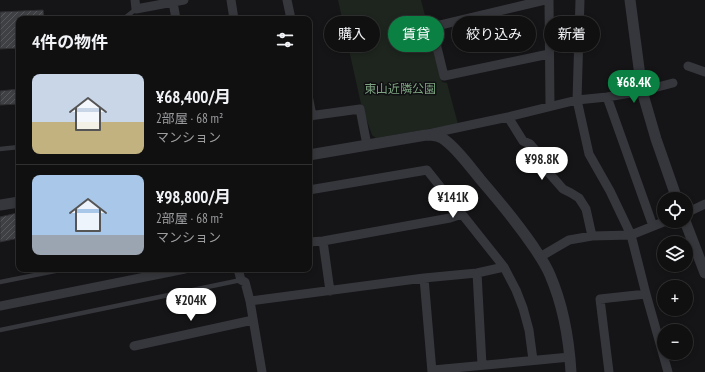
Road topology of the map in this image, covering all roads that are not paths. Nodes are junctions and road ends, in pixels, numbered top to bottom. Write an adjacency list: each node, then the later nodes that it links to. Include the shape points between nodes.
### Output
1 (184, 0): 8 (street)
2 (231, 0): 12 (street)
3 (287, 0): 13 (street)
4 (545, 0): 14 (street, via 432,27 444,76)
5 (549, 0): 14 (street)
6 (581, 0): 20 (street)
7 (630, 0): 18 (street)
8 (173, 2): 9 (street); 11 (street)
9 (136, 4): 10 (lane)
10 (127, 16)
11 (175, 16)
12 (234, 16)
13 (290, 16)
14 (550, 54): 21 (street)
15 (688, 66): 16 (street)
16 (705, 72)
17 (673, 83): 18 (street)
18 (642, 91): 19 (street); 30 (street)
19 (607, 97): 20 (street); 37 (street)
20 (577, 100): 21 (street); 39 (street, via 590,154)
21 (550, 106): 23 (street)
22 (312, 116): 25 (street, via 360,109)
23 (508, 117): 24 (street); 40 (street, via 523,141 530,144 538,153 542,165 563,189 579,198 586,210)
24 (426, 134): 25 (street); 43 (street, via 446,140 452,146 520,227)
25 (367, 145): 28 (street)
26 (16, 147): 27 (lane)
27 (0, 149)
28 (312, 154)
29 (312, 189): 35 (street, via 427,170)
30 (675, 192)
31 (16, 202): 33 (street)
32 (705, 204): 34 (street)
33 (0, 205)
34 (693, 210)
35 (462, 214): 41 (street); 44 (street)
36 (657, 224): 37 (street)
37 (653, 226): 39 (street)
38 (688, 228): 49 (street)
39 (630, 235): 40 (street); 54 (street)
40 (592, 236): 43 (street, via 569,240)
41 (323, 241): 42 (street); 53 (street)
42 (312, 242)
43 (540, 257): 60 (street, via 558,294)
44 (504, 267): 48 (street); 61 (street, via 523,308)
45 (50, 272): 52 (lane)
46 (170, 272): 56 (street)
47 (239, 272): 51 (street)
48 (477, 273): 50 (street); 62 (street)
49 (705, 273)
50 (424, 278): 53 (street); 63 (street)
51 (241, 280): 55 (street, via 245,282); 58 (lane)
52 (0, 282)
53 (330, 291): 55 (street)
54 (646, 294): 66 (street, via 600,299); 67 (street)
55 (250, 300): 57 (street)
56 (0, 306)
57 (253, 320): 59 (street); 64 (street)
58 (0, 330)
59 (134, 346)
60 (570, 357): 61 (street); 65 (street)
61 (533, 360): 62 (street)
62 (482, 365): 63 (street)
63 (432, 371)
64 (262, 372)
65 (571, 372)
66 (609, 372)
67 (668, 372)

